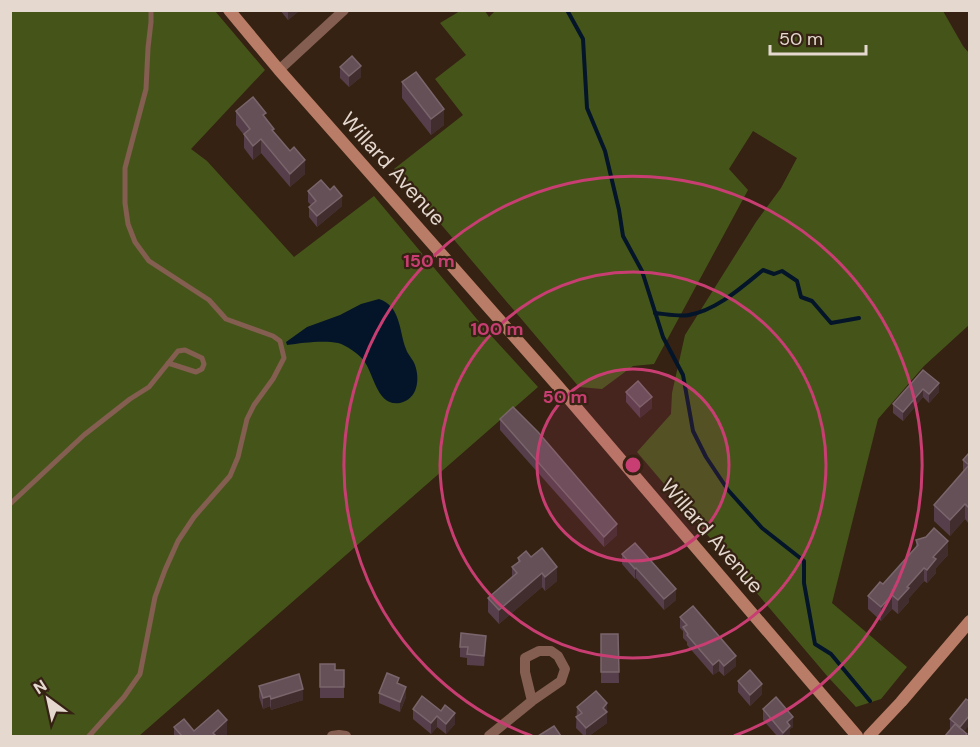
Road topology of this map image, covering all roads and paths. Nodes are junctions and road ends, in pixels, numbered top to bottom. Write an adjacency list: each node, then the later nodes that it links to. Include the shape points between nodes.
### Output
1 (151, 10): 9 (lane, via 146,88 125,168 128,224 135,242 150,261 204,296 226,319 280,341 284,358 246,419 230,476 194,516 169,560 155,597 140,674)
2 (229, 10): 4 (main road, Willard Avenue)
3 (344, 10): 4 (street)
4 (279, 70): 13 (main road, Willard Avenue, via 557,385)
5 (168, 363): 5 (lane, via 196,372 204,364 202,358 185,350 178,351); 6 (lane, via 149,387 84,435)
6 (10, 504)
7 (969, 621): 14 (main road)
8 (532, 701): 8 (street, via 561,681 565,669 551,651 538,651 525,658); 12 (street)
9 (89, 736)
10 (332, 736): 11 (street)
11 (346, 736)
12 (489, 736)
13 (857, 736)
14 (869, 736)

